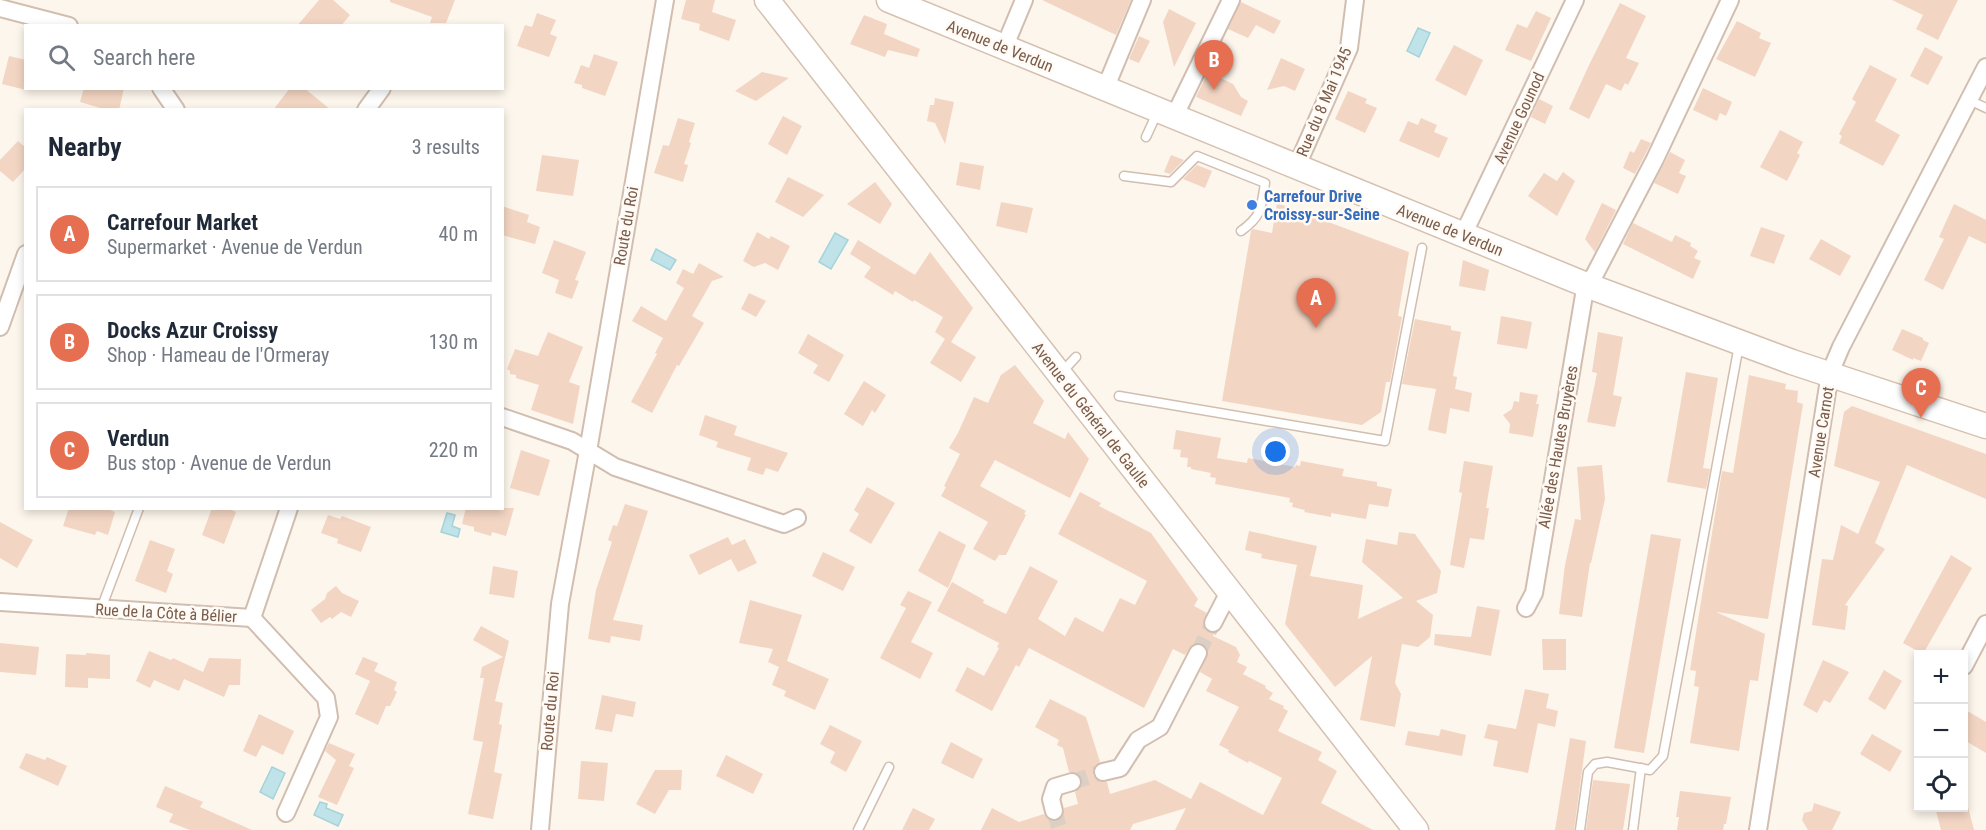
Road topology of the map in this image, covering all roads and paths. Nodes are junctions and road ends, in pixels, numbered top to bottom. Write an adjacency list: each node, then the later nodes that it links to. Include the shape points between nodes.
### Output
1 (664, 0): 38 (street, Route du Roi)
2 (766, 0): 34 (street, Avenue du Général de Gaulle)
3 (1024, 0): 12 (street)
4 (1142, 0): 14 (street)
5 (1231, 0): 21 (street)
6 (1355, 0): 23 (street, Rue du 8 Mai 1945, via 1349,48)
7 (1575, 0): 26 (street, Avenue Gounod)
8 (1730, 0): 29 (street, Allée des Hautes Bruyères, via 1655,159)
9 (896, 1): 12 (street, Avenue de Verdun)
10 (0, 8): 11 (street)
11 (61, 24)
12 (1004, 48): 14 (street, Avenue de Verdun)
13 (1986, 67): 17 (street, Avenue Carnot)
14 (1104, 89): 21 (street, Avenue de Verdun)
15 (162, 90): 18 (street)
16 (381, 90): 19 (street)
17 (1969, 100): 20 (lane); 33 (street, Avenue Carnot)
18 (173, 108)
19 (367, 108)
20 (1986, 108)
21 (1166, 114): 22 (lane); 23 (street, Avenue de Verdun)
22 (1146, 137)
23 (1296, 168): 26 (street, Avenue de Verdun)
24 (1124, 176): 25 (lane, via 1171,182 1197,156 1265,183 1256,220)
25 (1241, 231)
26 (1463, 235): 29 (street, Avenue de Verdun)
27 (1422, 248): 35 (lane, via 1384,441)
28 (24, 260): 30 (street)
29 (1589, 286): 31 (street, Avenue de Verdun); 44 (street, Allée des Hautes Bruyères, via 1584,295 1534,593)
30 (0, 327)
31 (1739, 342): 33 (street, Avenue de Verdun); 52 (lane, via 1663,756 1650,770)
32 (1076, 357): 34 (lane)
33 (1830, 374): 37 (street, Avenue de Verdun); 62 (street, Avenue Carnot)
34 (1058, 375): 42 (street, Avenue du Général de Gaulle)
35 (1119, 396)
36 (504, 418): 38 (street, via 572,441)
37 (1986, 426)
38 (588, 451): 41 (street, via 615,467 784,524); 57 (street, Route du Roi, via 560,604)
39 (138, 510): 45 (lane)
40 (288, 510): 46 (street, Rue de la Côte à Bélier)
41 (797, 518)
42 (1229, 592): 47 (street); 59 (street, Avenue du Général de Gaulle)
43 (0, 602): 45 (street, Rue de la Côte à Bélier)
44 (1526, 608)
45 (100, 610): 46 (street, Rue de la Côte à Bélier)
46 (252, 618): 56 (street, via 326,698 329,710)
47 (1213, 623)
48 (1986, 624): 50 (street)
49 (1198, 653): 53 (street, via 1160,727 1138,740 1120,768)
50 (1968, 658)
51 (889, 767): 58 (lane)
52 (1641, 768): 60 (lane, via 1607,762 1595,764 1588,772); 61 (lane)
53 (1103, 772)
54 (1072, 782): 55 (street, via 1055,787 1050,799)
55 (1054, 811)
56 (286, 813)
57 (540, 830)
58 (858, 830)
59 (1416, 830)
60 (1580, 830)
61 (1633, 830)
62 (1758, 830)

